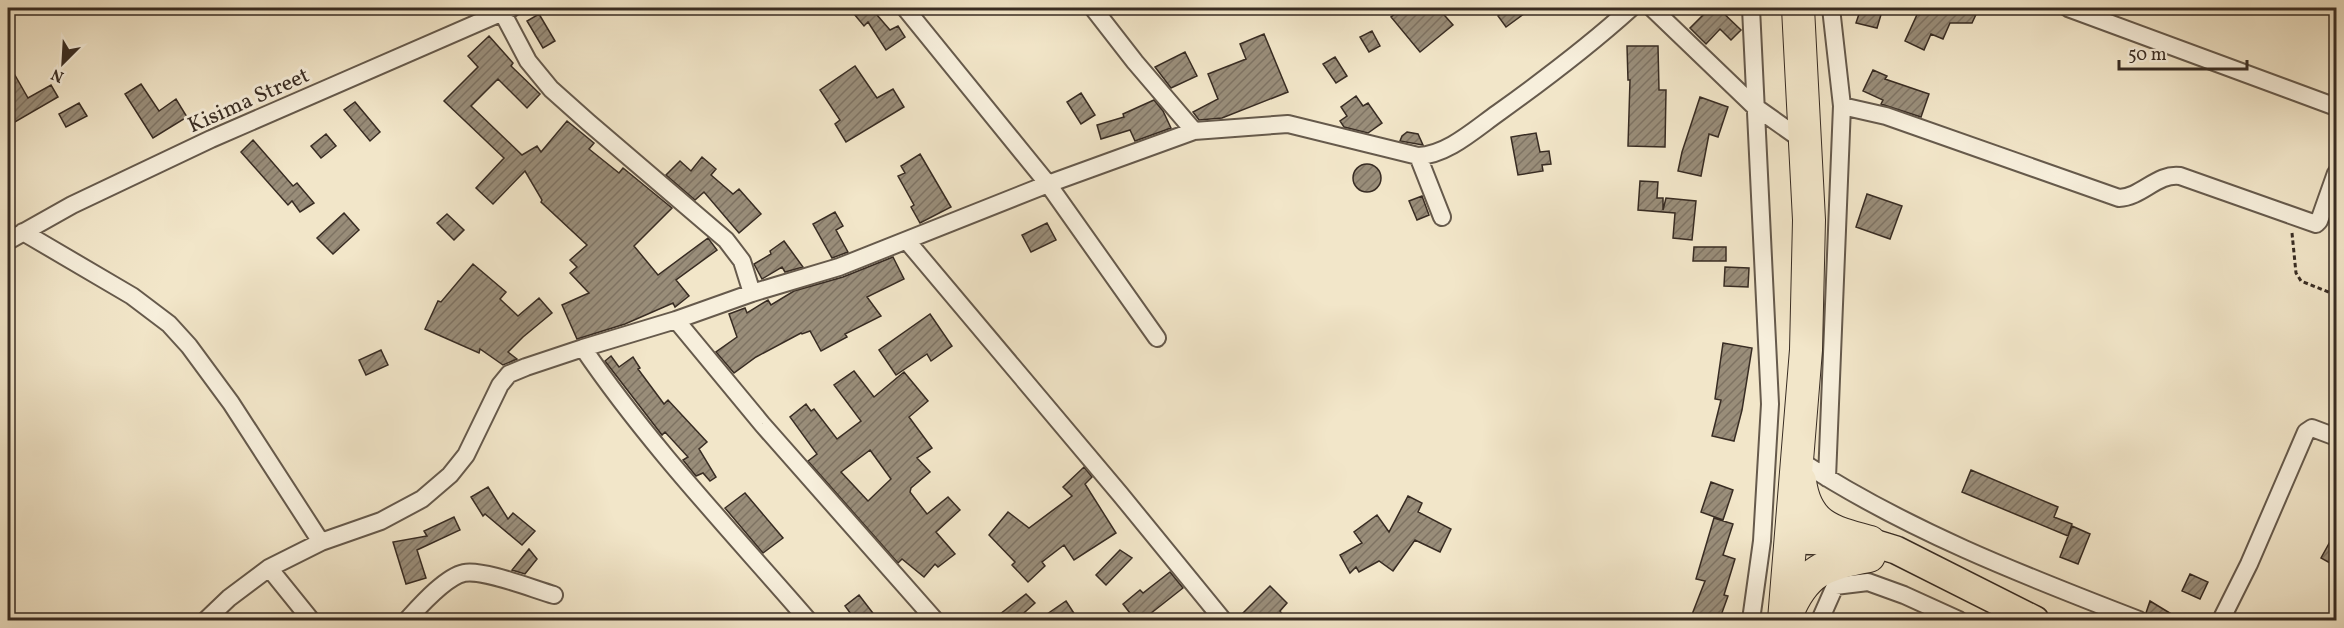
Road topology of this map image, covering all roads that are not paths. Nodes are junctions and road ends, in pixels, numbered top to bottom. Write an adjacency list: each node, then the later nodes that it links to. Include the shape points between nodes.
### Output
1 (905, 8): 17 (street)
2 (1093, 8): 13 (street)
3 (1631, 8): 15 (street, via 1592,43 1469,134 1443,150)
4 (1652, 8): 10 (street)
5 (1751, 8): 10 (street)
6 (1798, 8): 14 (highway)
7 (1831, 8): 11 (street)
8 (2068, 8): 12 (street)
9 (505, 9): 19 (street, Kisima Street, via 211,139); 22 (street, via 524,54 551,89 726,240 742,261)
10 (1754, 106): 14 (street); 40 (street, via 1770,404 1762,541)
11 (1842, 106): 16 (street, via 1886,116 2119,198 2128,198 2164,177 2180,176 2311,224 2319,221); 27 (street)
12 (2337, 107)
13 (1194, 131): 15 (street, via 1288,124); 17 (street)
14 (1806, 143): 27 (highway)
15 (1418, 156): 18 (street)
16 (2337, 173)
17 (1048, 184): 21 (street); 24 (street)
18 (1442, 217)
19 (23, 232): 20 (street, Kisima Street); 28 (street, via 132,296 169,324 231,404)
20 (8, 241)
21 (907, 241): 22 (street, via 839,267); 39 (street)
22 (752, 293): 23 (street)
23 (676, 320): 25 (street); 38 (street)
24 (1157, 338)
25 (583, 348): 28 (street, via 509,374 466,455 450,475 422,498 381,521); 37 (street, via 662,453)
26 (2337, 437): 45 (street, via 2312,428 2306,432)
27 (1808, 469): 29 (highway); 30 (highway, via 1802,495 1808,511 1818,522); 44 (street, via 1942,538)
28 (321, 542): 31 (street)
29 (1790, 548): 30 (main road); 33 (highway)
30 (1870, 549): 33 (highway, via 1815,573 1796,595); 43 (main road, via 1958,582)
31 (269, 568): 34 (street); 35 (street)
32 (554, 595): 36 (street, via 479,573 463,573 449,580)
33 (1784, 620)
34 (206, 621)
35 (310, 621)
36 (407, 621)
37 (808, 621)
38 (935, 621)
39 (1223, 621)
40 (1751, 621)
41 (1820, 621): 42 (street, via 1835,586 1868,582)
42 (1959, 621)
43 (2035, 621)
44 (2139, 621)
45 (2221, 621)

